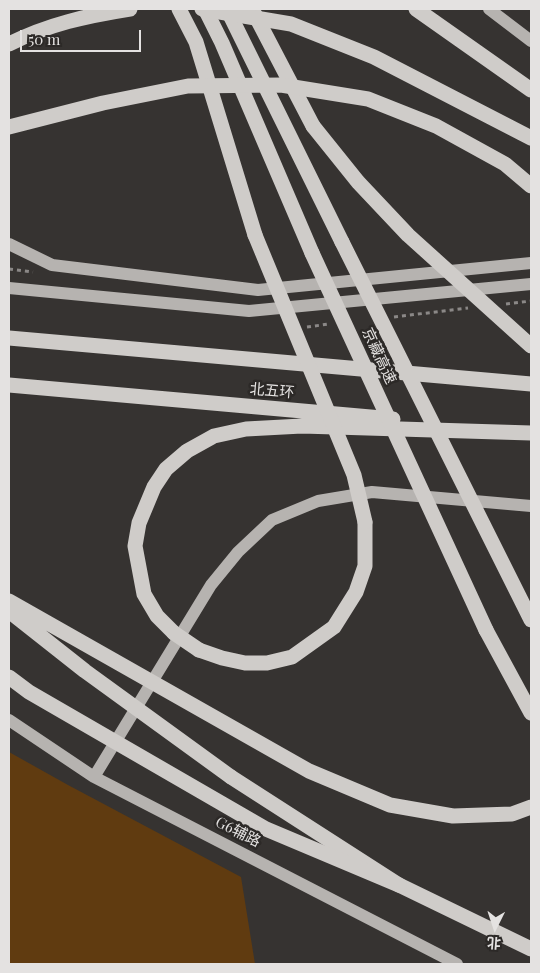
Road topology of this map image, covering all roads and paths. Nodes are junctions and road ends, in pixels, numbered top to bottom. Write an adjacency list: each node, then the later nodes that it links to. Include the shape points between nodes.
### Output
1 (130, 9): 9 (highway, via 79,18 28,34)
2 (179, 9): 22 (highway, bridge, via 196,42 255,235 354,475 365,522 365,566 356,592 334,626 292,657 267,663 222,658 199,650 174,633 157,616 144,594 136,546 139,523 154,487 166,469 214,436 246,429 302,426)
3 (203, 9): 12 (highway, bridge, via 290,24 374,57); 28 (highway, 京藏高速, bridge, via 226,52 312,253 486,630)
4 (227, 9): 26 (highway, 京藏高速, bridge)
5 (252, 9): 19 (highway, bridge, via 313,126 358,182 408,235)
6 (416, 9): 10 (highway)
7 (489, 9): 8 (main road)
8 (531, 41)
9 (9, 44)
10 (531, 90)
11 (9, 127): 13 (highway, bridge, via 188,86 281,85 368,99 436,126 505,164)
12 (531, 138)
13 (531, 186)
14 (9, 244): 15 (main road, via 52,265 258,290)
15 (531, 263)
16 (531, 284): 17 (main road, via 249,311)
17 (9, 288)
18 (9, 338): 20 (highway, 北五环)
19 (531, 346)
20 (531, 384)
21 (9, 385): 22 (highway, 北五环)
22 (531, 432)
23 (531, 506): 30 (main road, via 372,492 318,502 272,520 238,552 211,585)
24 (9, 601): 31 (highway, bridge, via 309,771 390,805 453,816 512,814)
25 (9, 611): 32 (highway, bridge, via 85,671 231,777)
26 (531, 620)
27 (9, 677): 32 (highway, bridge, via 29,692 266,829)
28 (531, 713)
29 (9, 720): 30 (main road, G6辅路)
30 (94, 777): 34 (main road, G6辅路)
31 (531, 807)
32 (398, 885): 33 (highway)
33 (531, 949)
34 (457, 964)

